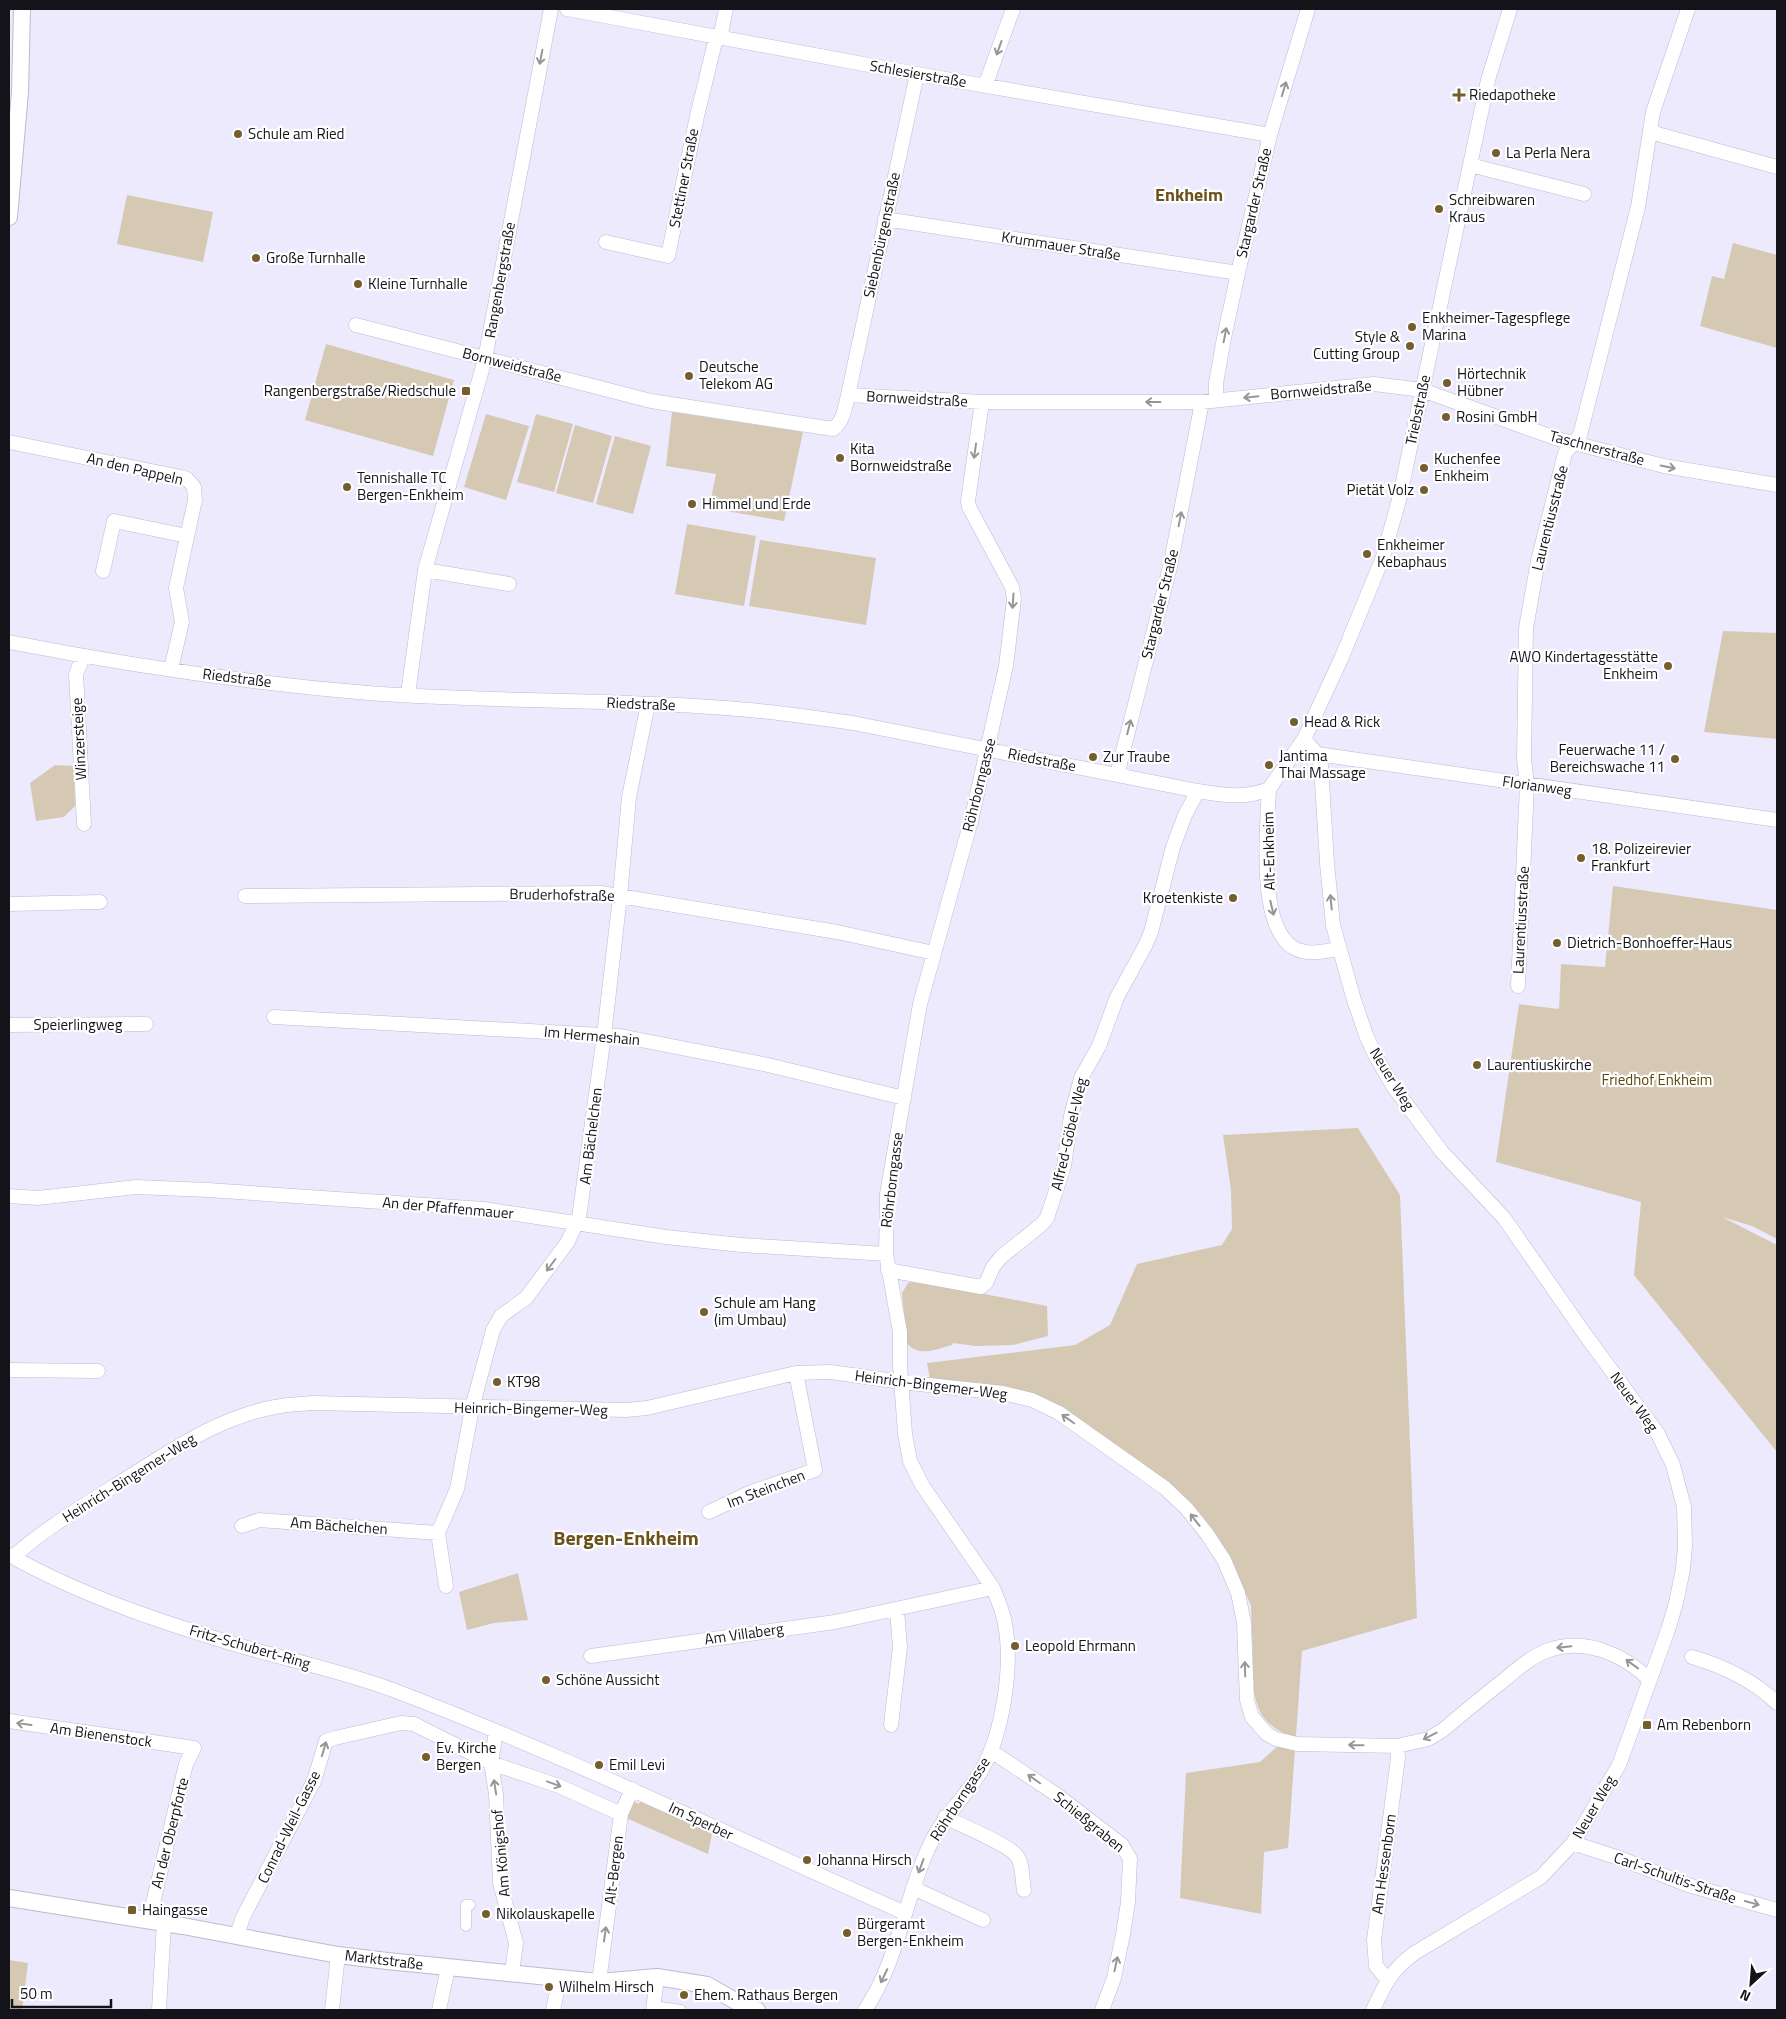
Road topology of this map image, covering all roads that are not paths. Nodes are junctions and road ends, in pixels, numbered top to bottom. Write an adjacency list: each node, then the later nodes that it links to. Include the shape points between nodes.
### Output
1 (22, 9): 17 (street, via 20,83)
2 (551, 9): 22 (street, Rangenbergstraße, one-way to 22)
3 (566, 9): 9 (street, Schlesierstraße)
4 (726, 9): 9 (street, Stettiner Straße)
5 (1013, 9): 11 (street, one-way to 11)
6 (1308, 9): 13 (street, Stargarder Straße, one-way to 6)
7 (1510, 9): 14 (street, Triebstraße, via 1488,80)
8 (1688, 9): 12 (street, Laurentiusstraße, via 1653,112)
9 (718, 38): 10 (street, Schlesierstraße); 19 (street, Stettiner Straße, via 697,116 668,256)
10 (917, 74): 11 (street, Schlesierstraße); 18 (street, Siebenbürgenstraße)
11 (985, 86): 13 (street, Schlesierstraße)
12 (1650, 132): 15 (street); 28 (street, Laurentiusstraße, via 1638,207 1616,299 1580,435)
13 (1270, 135): 20 (street, Stargarder Straße)
14 (1470, 165): 16 (street); 23 (street, Triebstraße)
15 (1777, 167)
16 (1584, 194)
17 (9, 217)
18 (885, 219): 20 (street, Krummauer Straße); 24 (street, Siebenbürgenstraße)
19 (606, 242)
20 (1238, 273): 25 (street, Stargarder Straße, one-way to 20, via 1216,383)
21 (356, 325): 22 (street, Bornweidstraße)
22 (485, 359): 24 (street, Bornweidstraße, via 651,401 825,429 839,425); 31 (street, Rangenbergstraße)
23 (1422, 390): 25 (street, Bornweidstraße, one-way to 25, via 1374,384); 28 (street, Taschnerstraße); 39 (street, Triebstraße, via 1384,556)
24 (848, 395): 26 (street, Bornweidstraße)
25 (1209, 401): 26 (street, Bornweidstraße, one-way to 26); 42 (street, Stargarder Straße, one-way to 25)
26 (982, 402): 40 (street, Röhrborngasse, one-way to 40, via 968,501 1012,587 1014,599 1006,666)
27 (9, 442): 30 (street, An den Pappeln, via 187,479 196,492)
28 (1573, 444): 29 (street, Taschnerstraße, one-way to 29, via 1664,466); 43 (street, Laurentiusstraße, via 1566,453 1538,561 1526,628 1524,759)
29 (1777, 485)
30 (187, 536): 32 (street, via 114,521); 36 (street, An den Pappeln, via 176,588 182,622)
31 (425, 570): 33 (street); 37 (street, Rangenbergstraße)
32 (103, 571)
33 (509, 584)
34 (9, 642): 35 (street, Riedstraße)
35 (83, 657): 36 (street, Riedstraße); 47 (street, Winzersteige, via 76,674)
36 (171, 669): 37 (street, Riedstraße, via 262,682)
37 (408, 694): 38 (street, Riedstraße)
38 (648, 704): 40 (street, Riedstraße, via 726,708 845,721); 49 (street, Am Bächelchen, via 629,796)
39 (1304, 739): 41 (street); 44 (street, Triebstraße)
40 (988, 750): 42 (street, Riedstraße); 53 (street, Röhrborngasse)
41 (1317, 754): 43 (street, Florianweg); 52 (street, Neuer Weg, one-way to 41, via 1333,925 1321,766)
42 (1117, 775): 45 (street, Riedstraße)
43 (1527, 785): 46 (street, Florianweg); 54 (street, Laurentiusstraße)
44 (1269, 790): 45 (street, Riedstraße, via 1246,795); 52 (street, Alt-Enkheim, one-way to 52, via 1267,887 1278,928 1287,942 1299,950 1311,953)
45 (1198, 791): 63 (street, Alfred-Göbel-Weg, via 1172,847 1151,932 1117,997 1099,1046 1081,1078 1071,1116 1064,1166 1044,1221 1001,1257 983,1287)
46 (1777, 820)
47 (84, 824)
48 (245, 896): 49 (street, Bruderhofstraße)
49 (620, 896): 53 (street, Bruderhofstraße, via 836,932); 58 (street, Am Bächelchen)
50 (100, 902): 51 (street)
51 (9, 904)
52 (1339, 949): 78 (street, Neuer Weg, via 1366,1035 1393,1086 1442,1152 1504,1218 1658,1434 1673,1465 1684,1507 1683,1569 1676,1603)
53 (934, 953): 59 (street, Röhrborngasse, via 920,1004)
54 (1518, 986)
55 (274, 1017): 58 (street, Im Hermeshain)
56 (146, 1024): 57 (street, Speierlingweg)
57 (9, 1025)
58 (604, 1035): 59 (street, Im Hermeshain, via 768,1065); 61 (street, Am Bächelchen, via 582,1208)
59 (904, 1098): 62 (street, Röhrborngasse, via 887,1194)
60 (9, 1196): 61 (street, An der Pfaffenmauer, via 38,1198 127,1187 184,1188 484,1209)
61 (576, 1224): 62 (street, An der Pfaffenmauer, via 676,1238); 68 (street, Am Bächelchen, one-way to 68, via 567,1243 526,1298 496,1323)
62 (886, 1254): 63 (street, Röhrborngasse)
63 (888, 1270): 67 (street, Röhrborngasse, via 900,1332)
64 (9, 1370): 65 (street)
65 (98, 1371)
66 (796, 1373): 67 (street, Heinrich-Bingemer-Weg, via 831,1372); 68 (street, Heinrich-Bingemer-Weg, via 637,1410); 69 (street, Im Steinchen, via 815,1470 749,1493)
67 (901, 1382): 74 (street, Röhrborngasse, via 905,1434 915,1473); 83 (street, Heinrich-Bingemer-Weg, one-way to 67, via 1297,1744 1276,1739 1260,1728 1252,1718 1247,1700 1242,1608 1224,1560 1187,1509 1119,1454 1059,1413 1032,1400 1003,1393)
68 (472, 1408): 71 (street, Am Bächelchen, via 457,1489); 72 (street, Heinrich-Bingemer-Weg, via 313,1403 276,1406 245,1415 201,1432 63,1519)
69 (709, 1512)
70 (242, 1526): 71 (street, Am Bächelchen, via 259,1520)
71 (438, 1533): 73 (street)
72 (11, 1556): 82 (street, Fritz-Schubert-Ring, via 80,1590 193,1631 345,1674)
73 (446, 1586)
74 (993, 1588): 75 (street, Am Villaberg); 85 (street, Röhrborngasse, via 1005,1622 1007,1664 1003,1700)
75 (897, 1610): 76 (street, Am Villaberg, via 835,1622); 81 (street, via 900,1647)
76 (591, 1656)
77 (1692, 1657): 79 (street, via 1731,1671)
78 (1650, 1680): 83 (street, Heinrich-Bingemer-Weg, one-way to 83, via 1612,1652 1564,1646 1556,1648 1537,1655 1443,1730 1428,1739); 90 (street, Neuer Weg, via 1619,1765)
79 (1777, 1702)
80 (9, 1721): 84 (street, Am Bienenstock, one-way to 80)
81 (891, 1725)
82 (496, 1731): 86 (street, Am Königshof); 87 (street, Im Sperber)
83 (1397, 1746): 106 (street, Am Hessenborn, via 1374,1940 1376,1966)
84 (194, 1748): 98 (street, An der Oberpforte, via 186,1764)
85 (991, 1751): 89 (street, Röhrborngasse, via 972,1785); 116 (street, Schießgraben, one-way to 85, via 1114,1978 1128,1902 1130,1859 1122,1845 1057,1795)
86 (491, 1763): 88 (street, one-way to 88, via 559,1786); 100 (street, Conrad-Weil-Gasse, one-way to 86, via 243,1917 314,1781 326,1741 401,1723 414,1724); 103 (street, Am Königshof, one-way to 86, via 516,1943 500,1883 496,1794)
87 (632, 1789): 88 (street, Alt-Bergen); 96 (street, Im Sperber)
88 (621, 1814): 107 (street, Alt-Bergen, one-way to 88)
89 (945, 1817): 91 (street, Röhrborngasse, one-way to 91, via 927,1849); 92 (street, via 1016,1855)
90 (1574, 1843): 95 (street, Carl-Schultis-Straße, one-way to 95, via 1688,1885); 106 (street, Neuer Weg, via 1541,1877 1413,1954)
91 (913, 1888): 96 (street, Röhrborngasse); 97 (street)
92 (1024, 1890)
93 (9, 1898): 98 (street, Marktstraße)
94 (470, 1905): 99 (street, via 466,1905)
95 (1777, 1910)
96 (905, 1913): 115 (street, Röhrborngasse, one-way to 115, via 888,1968)
97 (983, 1920)
98 (156, 1921): 100 (street, Marktstraße); 109 (street)
99 (466, 1926)
100 (237, 1935): 101 (street, Marktstraße)
101 (338, 1955): 102 (street, Marktstraße); 110 (street)
102 (448, 1968): 103 (street, Marktstraße); 111 (street)
103 (512, 1973): 105 (street, Marktstraße)
104 (657, 1976): 107 (street, Marktstraße); 108 (street); 114 (street, Marktstraße, via 707,1985)
105 (560, 1978): 107 (street, Marktstraße); 112 (street)
106 (1387, 1979): 117 (street, Neuer Weg)
107 (599, 1982)
108 (653, 2008): 113 (street)
109 (159, 2010)
110 (332, 2010)
111 (440, 2010)
112 (553, 2010)
113 (680, 2010)
114 (751, 2010)
115 (865, 2010)
116 (1102, 2010)
117 (1373, 2010)

